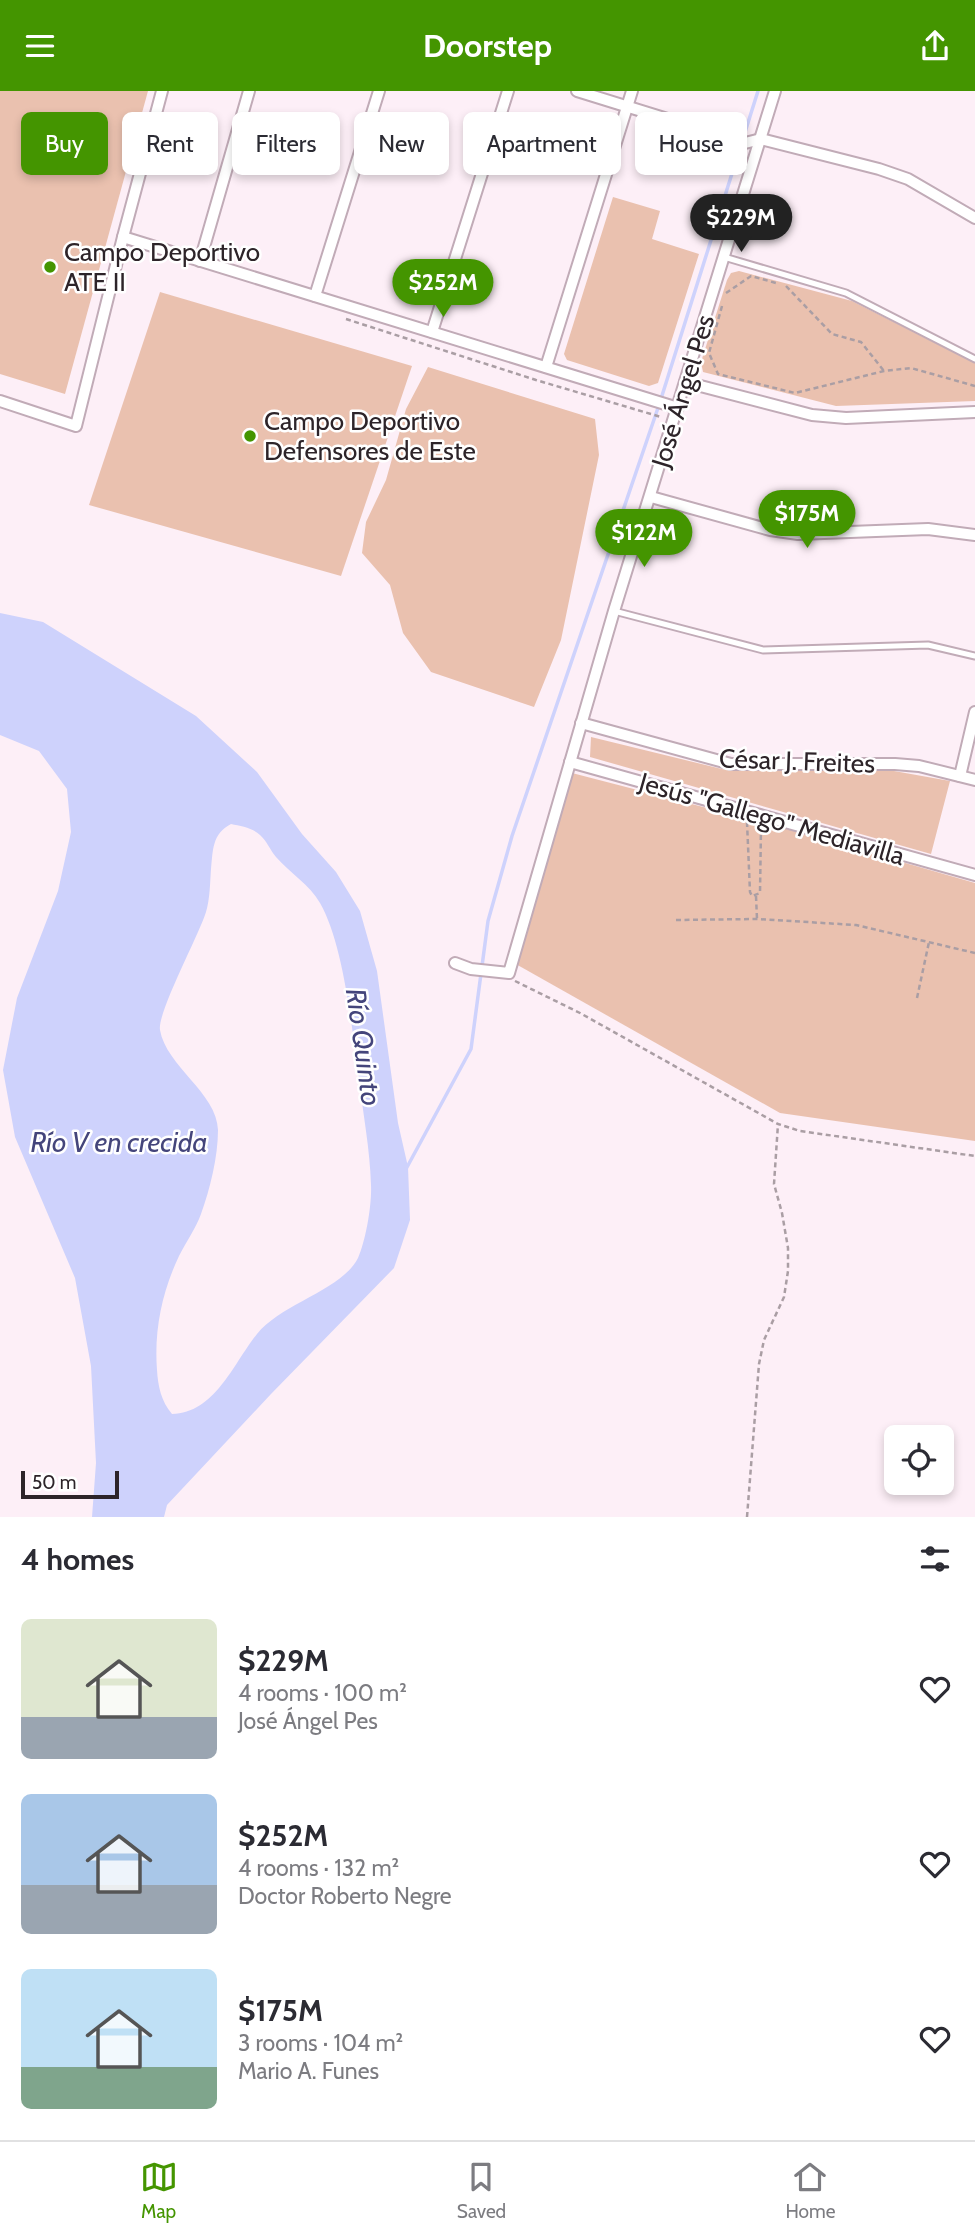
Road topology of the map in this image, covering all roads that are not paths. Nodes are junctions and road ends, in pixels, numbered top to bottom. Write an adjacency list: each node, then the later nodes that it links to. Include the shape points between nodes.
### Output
1 (162, 91): 11 (street)
2 (249, 91): 13 (street)
3 (379, 91): 14 (street)
4 (508, 91): 15 (street)
5 (577, 91): 8 (street)
6 (632, 91): 8 (street)
7 (775, 91): 9 (street, José Ángel Pes)
8 (627, 107): 9 (street, via 745,143); 17 (street)
9 (761, 139): 10 (street, via 908,179); 12 (street, José Ángel Pes)
10 (975, 218)
11 (123, 237): 13 (street); 19 (street, via 76,426)
12 (724, 257): 16 (lane, via 846,293); 18 (street, José Ángel Pes)
13 (200, 261): 14 (street)
14 (315, 296): 15 (street)
15 (432, 332): 17 (street)
16 (975, 359)
17 (546, 367): 20 (street)
18 (685, 382): 20 (street, José Ángel Pes); 21 (street, via 812,415 846,418)
19 (0, 401)
20 (678, 408): 22 (street, José Ángel Pes)
21 (975, 412)
22 (651, 497): 23 (street, via 798,534 928,529); 24 (street, José Ángel Pes)
23 (975, 535)
24 (614, 611): 25 (lane, via 763,650 928,645); 27 (street, José Ángel Pes)
25 (975, 656)
26 (975, 712): 29 (street)
27 (581, 723): 28 (street, José Ángel Pes); 29 (street, César J. Freites, via 731,764 895,764)
28 (570, 762): 31 (street, Jesús "Gallego" Mediavilla); 32 (street, José Ángel Pes, via 504,972)
29 (960, 776): 30 (street, César J. Freites)
30 (975, 780)
31 (975, 875)
32 (455, 963)

